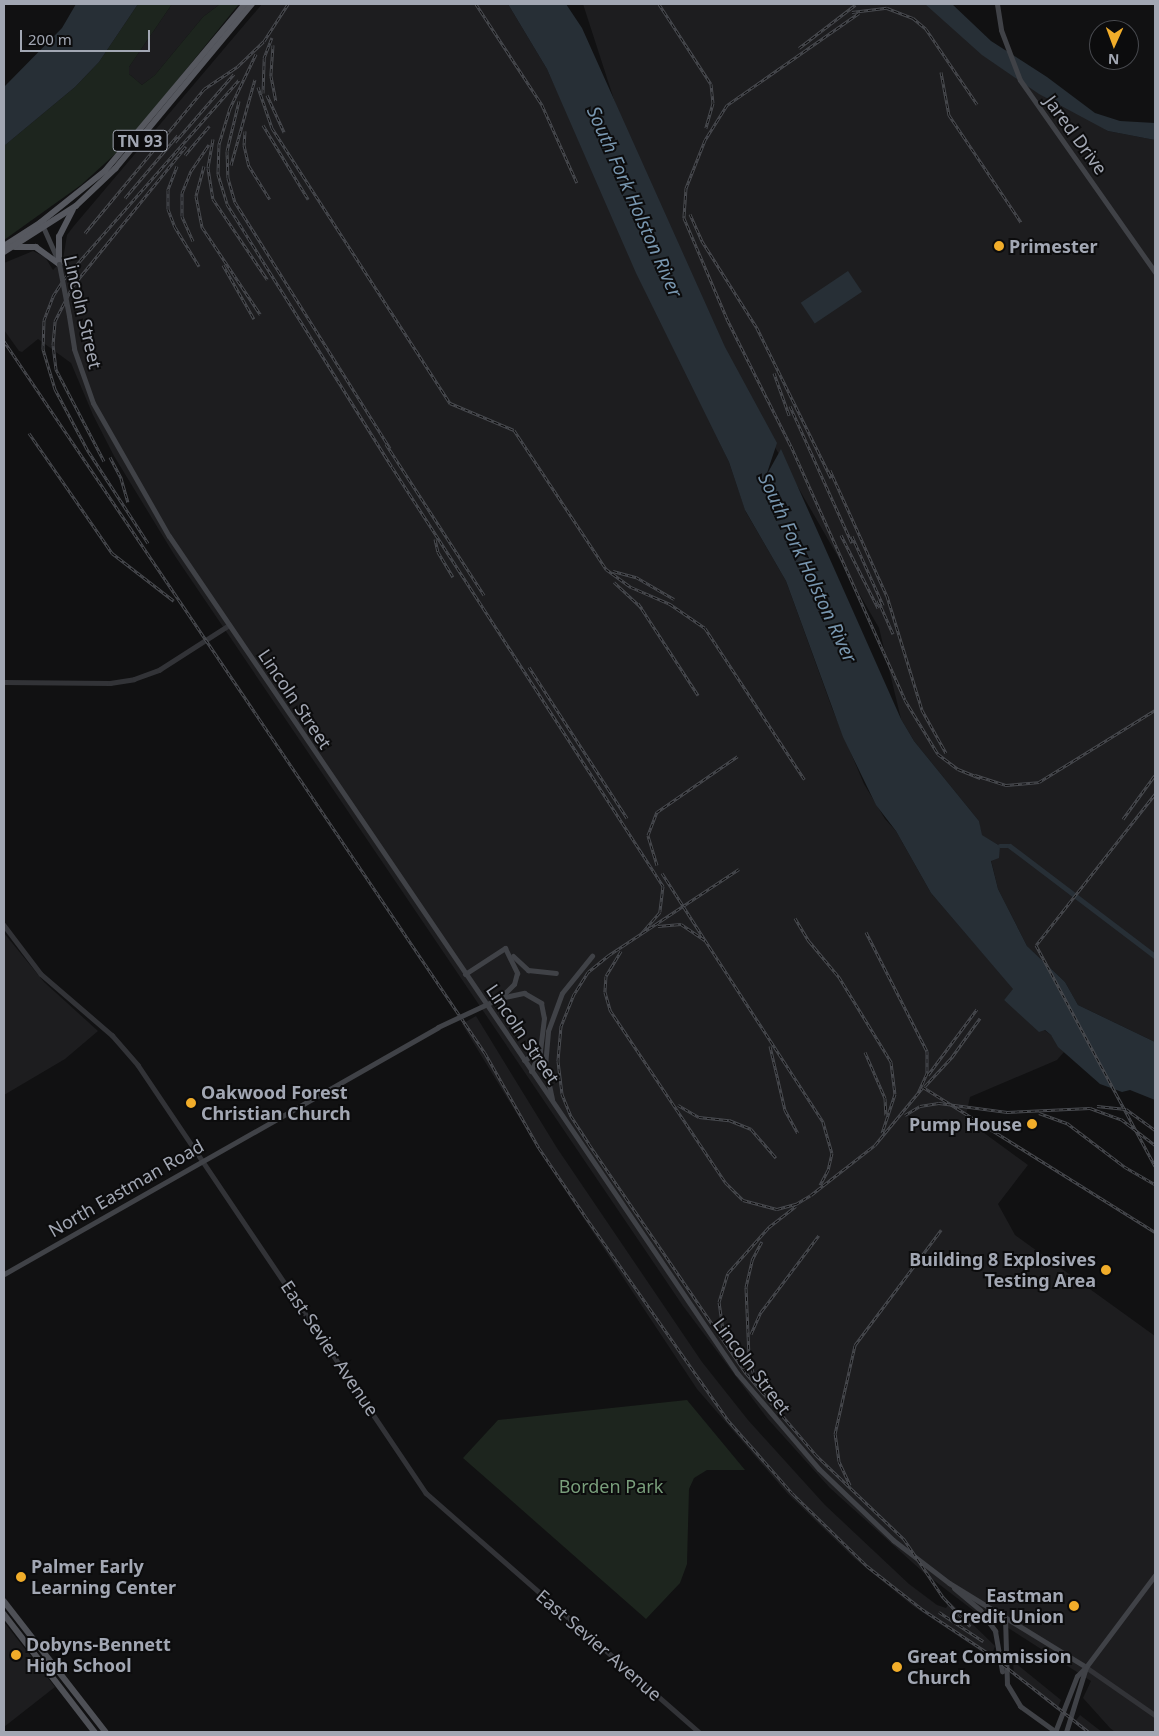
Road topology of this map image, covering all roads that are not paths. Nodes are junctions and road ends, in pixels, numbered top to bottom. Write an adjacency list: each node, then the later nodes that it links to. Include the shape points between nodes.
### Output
1 (245, 4): 5 (highway, TN 93, via 116,160)
2 (252, 4): 4 (highway, TN 93, via 135,148)
3 (997, 4): 11 (main road, Jared Drive, via 1009,56 1026,90)
4 (76, 206): 6 (highway, TN 93); 10 (highway, via 61,230)
5 (40, 223): 6 (highway); 7 (highway, TN 93)
6 (44, 229): 8 (highway, TN 93); 10 (main road, Lincoln Street)
7 (4, 246)
8 (13, 248): 9 (highway, TN 93); 10 (highway, via 36,247)
9 (4, 252)
10 (59, 264): 12 (main road, Lincoln Street, bridge, via 74,349 96,409 169,536)
11 (1155, 272)
12 (229, 625): 13 (street, via 159,670 134,679 110,683); 18 (main road, Lincoln Street)
13 (4, 682)
14 (4, 925): 24 (street, East Sevier Avenue, via 41,974 125,1049)
15 (509, 953): 17 (main road, via 528,970); 18 (main road, via 505,948); 19 (main road, via 517,968 516,979)
16 (592, 956): 23 (main road, via 562,993 548,1031 545,1066)
17 (556, 973)
18 (466, 974): 21 (main road, Lincoln Street)
19 (500, 998): 20 (main road, via 524,993 540,1003 544,1013); 24 (main road, North Eastman Road, bridge, via 438,1027)
20 (540, 1051): 21 (main road); 22 (main road)
21 (524, 1060): 22 (main road, Lincoln Street)
22 (531, 1071): 23 (main road, Lincoln Street)
23 (554, 1104): 27 (main road, Lincoln Street, via 709,1334 762,1404 844,1494 893,1540)
24 (203, 1160): 25 (main road, North Eastman Road); 36 (street, East Sevier Avenue, via 426,1493)
25 (4, 1274)
26 (1155, 1575): 31 (main road)
27 (949, 1583): 30 (main road, Lincoln Street); 32 (main road, via 980,1610 996,1631)
28 (4, 1601): 35 (main road)
29 (4, 1614): 34 (main road)
30 (1005, 1617): 31 (main road, Lincoln Street); 32 (main road)
31 (1086, 1667): 33 (street, Lincoln Street); 37 (main road, via 1077,1676); 38 (main road)
32 (1005, 1679): 37 (main road, via 1020,1706)
33 (1155, 1715)
34 (95, 1732)
35 (106, 1732)
36 (699, 1732)
37 (1055, 1732)
38 (1066, 1732)

